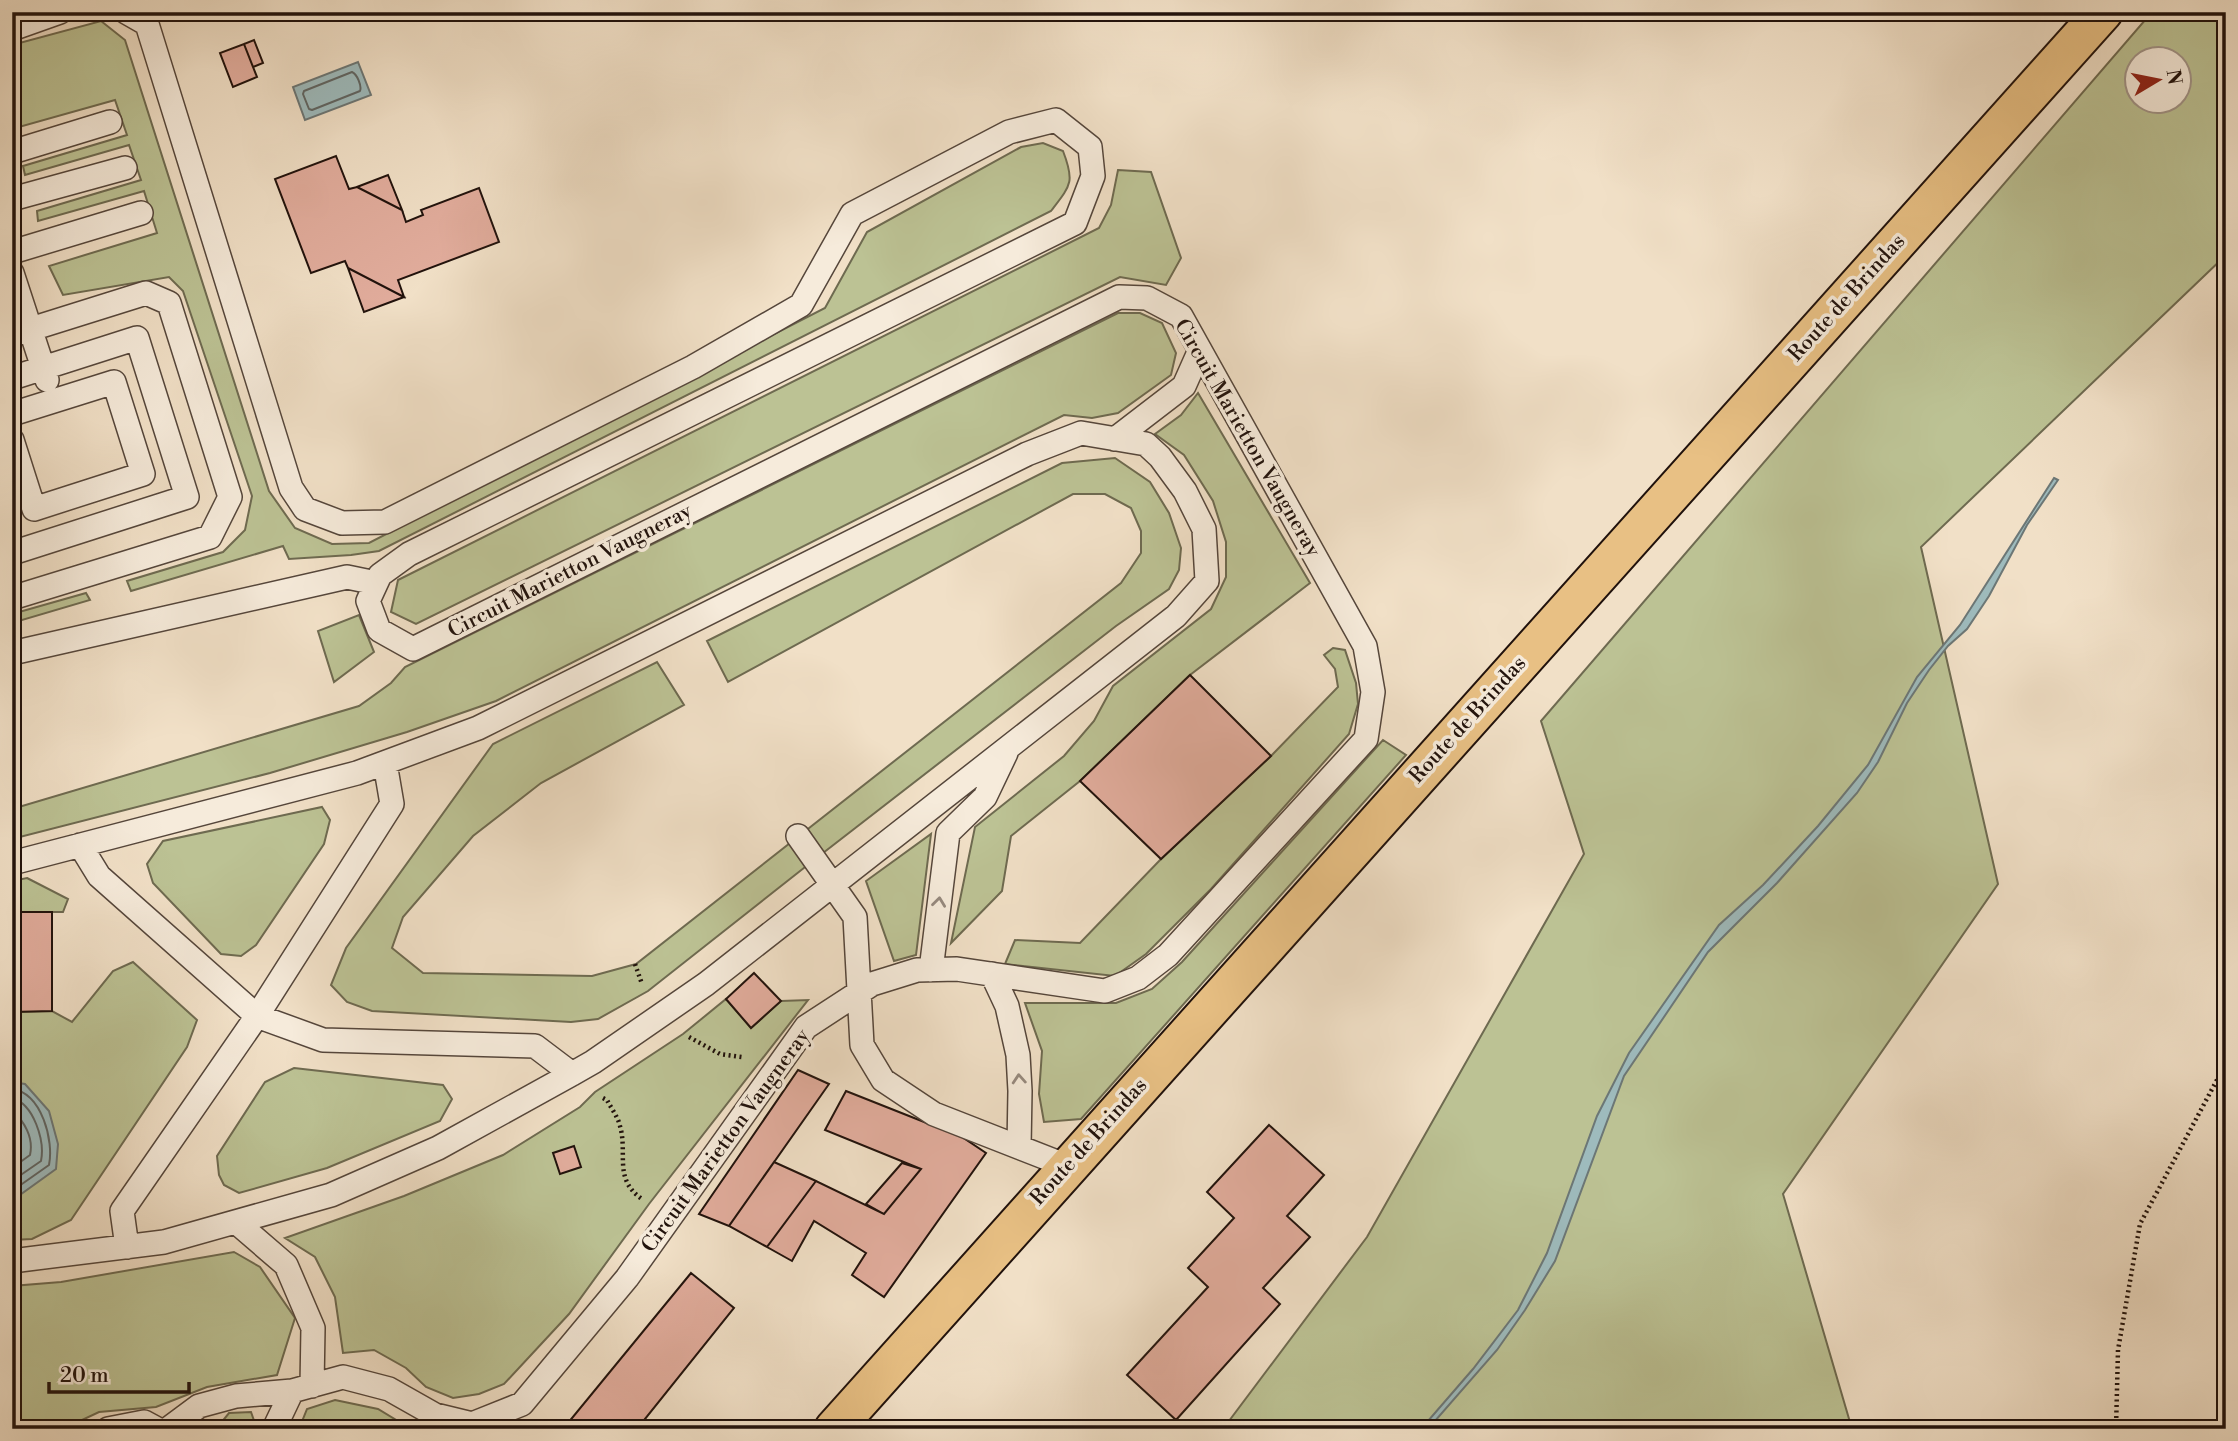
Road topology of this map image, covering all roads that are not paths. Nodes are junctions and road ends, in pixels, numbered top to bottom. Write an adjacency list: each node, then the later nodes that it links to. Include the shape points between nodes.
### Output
1 (60, 12): 4 (lane)
2 (126, 12): 21 (lane, via 147,24 291,488 305,509 342,523 385,522 693,367 801,305 852,214 1009,132 1056,120 1090,147 1093,176 1075,223 409,554)
3 (2104, 12): 36 (main road, Route de Brindas)
4 (12, 29)
5 (110, 122): 6 (lane)
6 (12, 152)
7 (125, 168): 8 (lane)
8 (12, 200)
9 (141, 214): 10 (lane)
10 (12, 252)
11 (12, 273): 12 (lane)
12 (21, 331): 14 (lane); 22 (lane, via 146,293 169,303 230,497 210,537)
13 (1200, 350): 18 (lane, via 1184,386); 21 (lane, Circuit Marietton Vaugneray, via 1181,316 1147,299 1119,297 413,649 379,630 368,601); 31 (lane, Circuit Marietton Vaugneray, via 1365,646 1373,692 1366,739 1168,955 1138,978 1105,992)
14 (44, 368): 15 (lane); 16 (lane); 20 (lane, via 137,338 187,497)
15 (12, 378)
16 (54, 401): 17 (lane); 19 (lane, via 114,382 143,474 34,509)
17 (12, 414)
18 (1115, 439): 24 (lane, via 1146,444 1185,491 1204,529 1207,580 1176,616); 25 (lane, via 1081,433 1027,454 478,728)
19 (12, 440)
20 (12, 553)
21 (376, 583): 23 (lane, via 347,577)
22 (12, 596)
23 (12, 653)
24 (1009, 747): 29 (lane); 30 (lane, one-way to 24, via 948,833 985,797)
25 (385, 763): 27 (lane); 33 (lane, via 392,804)
26 (798, 836): 29 (lane)
27 (80, 845): 28 (lane); 33 (lane, via 99,876)
28 (12, 863)
29 (831, 886): 32 (lane, via 855,917); 34 (lane, via 706,984)
30 (930, 970): 31 (lane, Circuit Marietton Vaugneray); 32 (lane, Circuit Marietton Vaugneray, via 872,984)
31 (992, 974): 35 (lane, one-way to 31, via 1018,1055 1007,1006)
32 (859, 993): 35 (lane, via 862,1045 883,1080 934,1114); 40 (lane, Circuit Marietton Vaugneray, via 806,1027 626,1278 522,1404 472,1424 435,1415 389,1388 343,1377)
33 (257, 1016): 34 (lane, via 323,1040 535,1046); 38 (lane, via 122,1211)
34 (572, 1074): 37 (lane, via 438,1148 331,1195)
35 (1019, 1147): 36 (lane)
36 (1067, 1166): 45 (main road, Route de Brindas)
37 (236, 1222): 38 (lane); 40 (lane, via 286,1265 313,1328)
38 (127, 1247): 39 (lane)
39 (12, 1261)
40 (302, 1389): 43 (lane, Circuit Marietton Vaugneray, via 236,1396 199,1406); 44 (lane)
41 (107, 1429): 42 (lane, via 144,1422)
42 (157, 1429)
43 (168, 1429)
44 (274, 1429)
45 (834, 1429)

